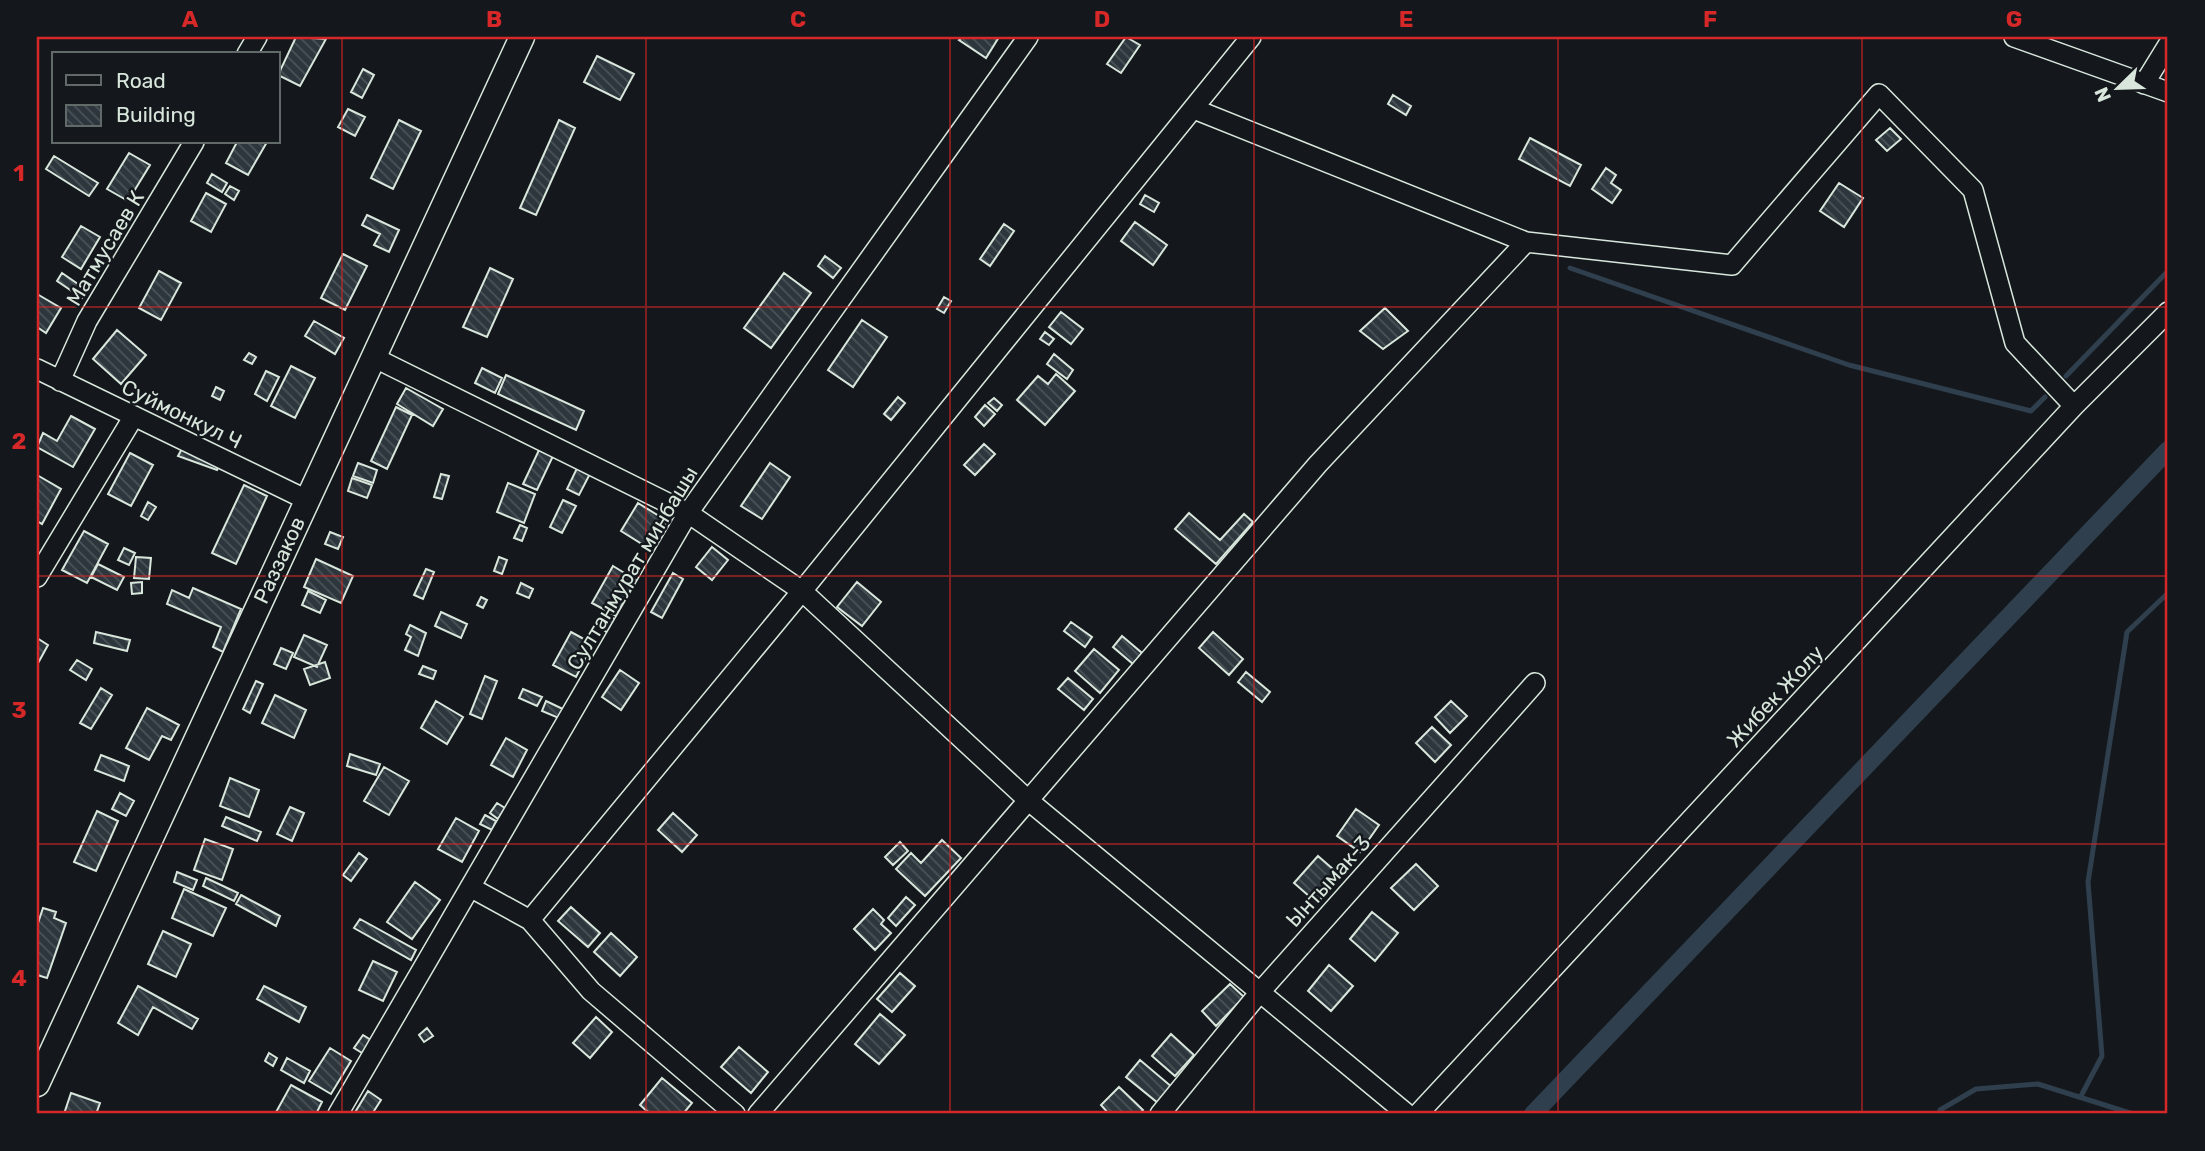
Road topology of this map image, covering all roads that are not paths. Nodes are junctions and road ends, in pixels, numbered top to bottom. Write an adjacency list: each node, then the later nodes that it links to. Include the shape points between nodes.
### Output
1 (522, 37): 12 (main road, Раззаков)
2 (1028, 37): 18 (street, Султанмурат минбашы)
3 (1251, 37): 8 (street)
4 (2014, 37): 6 (street)
5 (2168, 45): 6 (street)
6 (2144, 84): 7 (street)
7 (2168, 92)
8 (1194, 109): 10 (street); 20 (street)
9 (193, 144): 14 (street, Матмусаев К, via 87,321)
10 (1527, 243): 15 (street, via 1732,265 1880,94 1973,190 2015,343); 22 (street, via 1318,464)
11 (2168, 312): 15 (street, Жибек Жолу)
12 (373, 357): 17 (main road, Раззаков); 18 (street)
13 (37, 369): 14 (street, Суймонкул Ч)
14 (60, 380): 16 (street, Суймонкул Ч)
15 (2074, 406): 32 (street, Жибек Жолу)
16 (134, 416): 17 (street, Суймонкул Ч); 19 (street)
17 (307, 500): 26 (main road, Раззаков)
18 (688, 513): 20 (street); 23 (street, Султанмурат минбашы)
19 (37, 577)
20 (802, 591): 22 (street); 24 (street)
21 (1535, 683): 25 (street, Ынтымак-3)
22 (1029, 802): 25 (street); 29 (street)
23 (470, 887): 24 (street); 27 (street, Султанмурат минбашы)
24 (530, 920): 28 (street, via 591,991)
25 (1260, 992): 30 (street, Ынтымак-3); 31 (street)
26 (37, 1084)
27 (338, 1114)
28 (734, 1114)
29 (758, 1114)
30 (1160, 1114)
31 (1407, 1114)
32 (1418, 1114)

